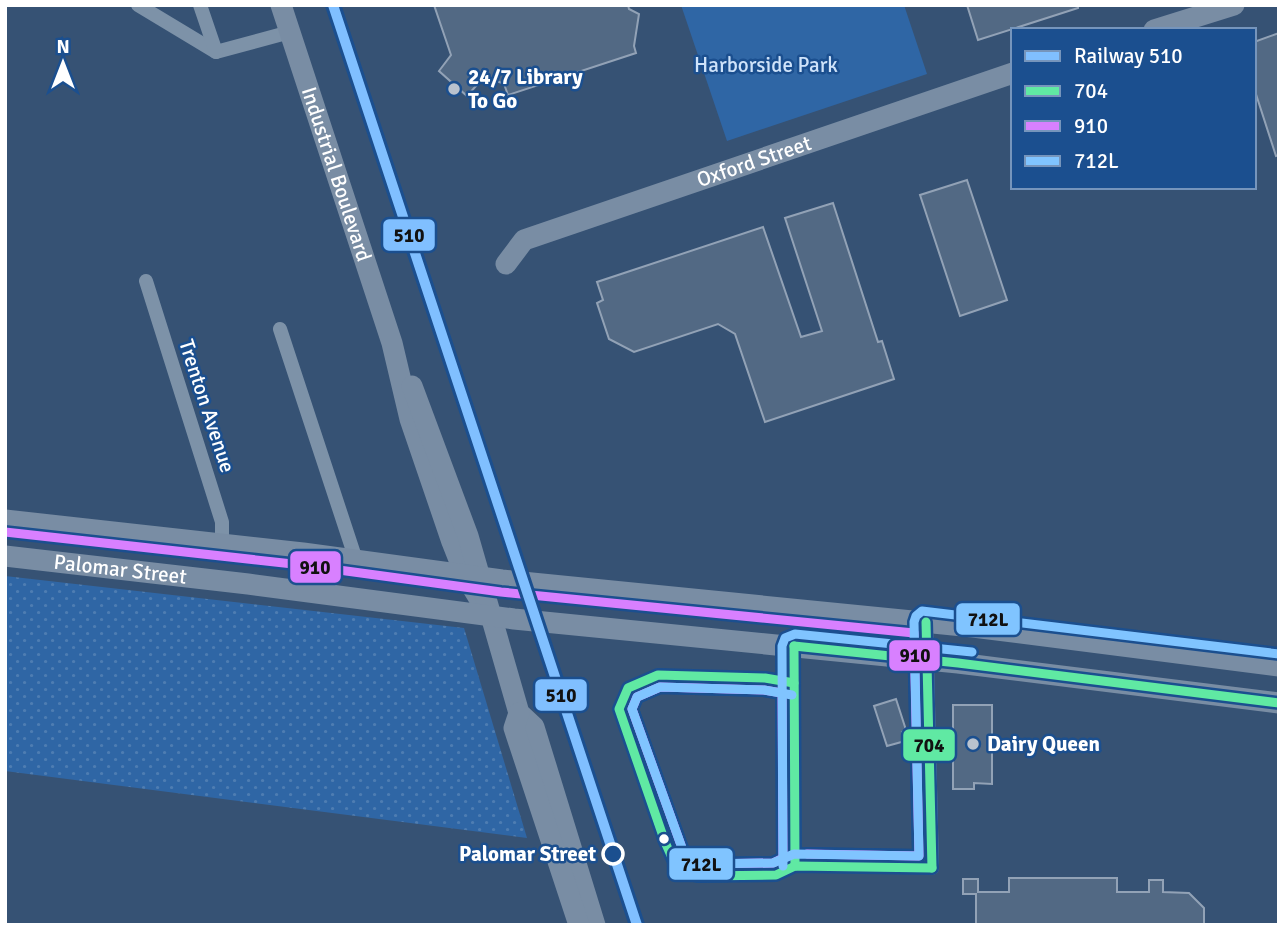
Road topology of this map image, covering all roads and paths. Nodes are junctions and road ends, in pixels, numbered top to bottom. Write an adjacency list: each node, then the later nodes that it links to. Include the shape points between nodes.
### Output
1 (138, 5): 7 (street)
2 (200, 5): 7 (street)
3 (281, 5): 6 (main road, Industrial Boulevard)
4 (1234, 5): 5 (main road)
5 (1160, 28)
6 (290, 32): 7 (street); 18 (main road, Industrial Boulevard, via 392,343 410,419)
7 (216, 52)
8 (1011, 73): 9 (main road, Oxford Street, via 524,240)
9 (506, 264)
10 (146, 281): 15 (street, Trenton Avenue, via 222,522)
11 (280, 329): 17 (street)
12 (5, 520): 13 (main road, Palomar Street)
13 (67, 527): 14 (main road); 15 (main road, Palomar Street)
14 (5, 532)
15 (222, 544): 17 (main road, Palomar Street)
16 (5, 556): 19 (main road, Palomar Street)
17 (356, 560): 18 (main road, Palomar Street)
18 (473, 576): 19 (main road, Industrial Boulevard); 20 (main road, Palomar Street)
19 (489, 615): 21 (main road, Palomar Street); 24 (main road, Industrial Boulevard)
20 (926, 622): 21 (street); 22 (main road, Palomar Street)
21 (928, 660): 23 (main road, Palomar Street); 25 (street)
22 (1279, 666)
23 (1279, 703)
24 (519, 713): 26 (main road, Industrial Boulevard, via 514,728); 27 (main road, Industrial Boulevard, via 534,727)
25 (932, 868)
26 (579, 925)
27 (595, 925)

